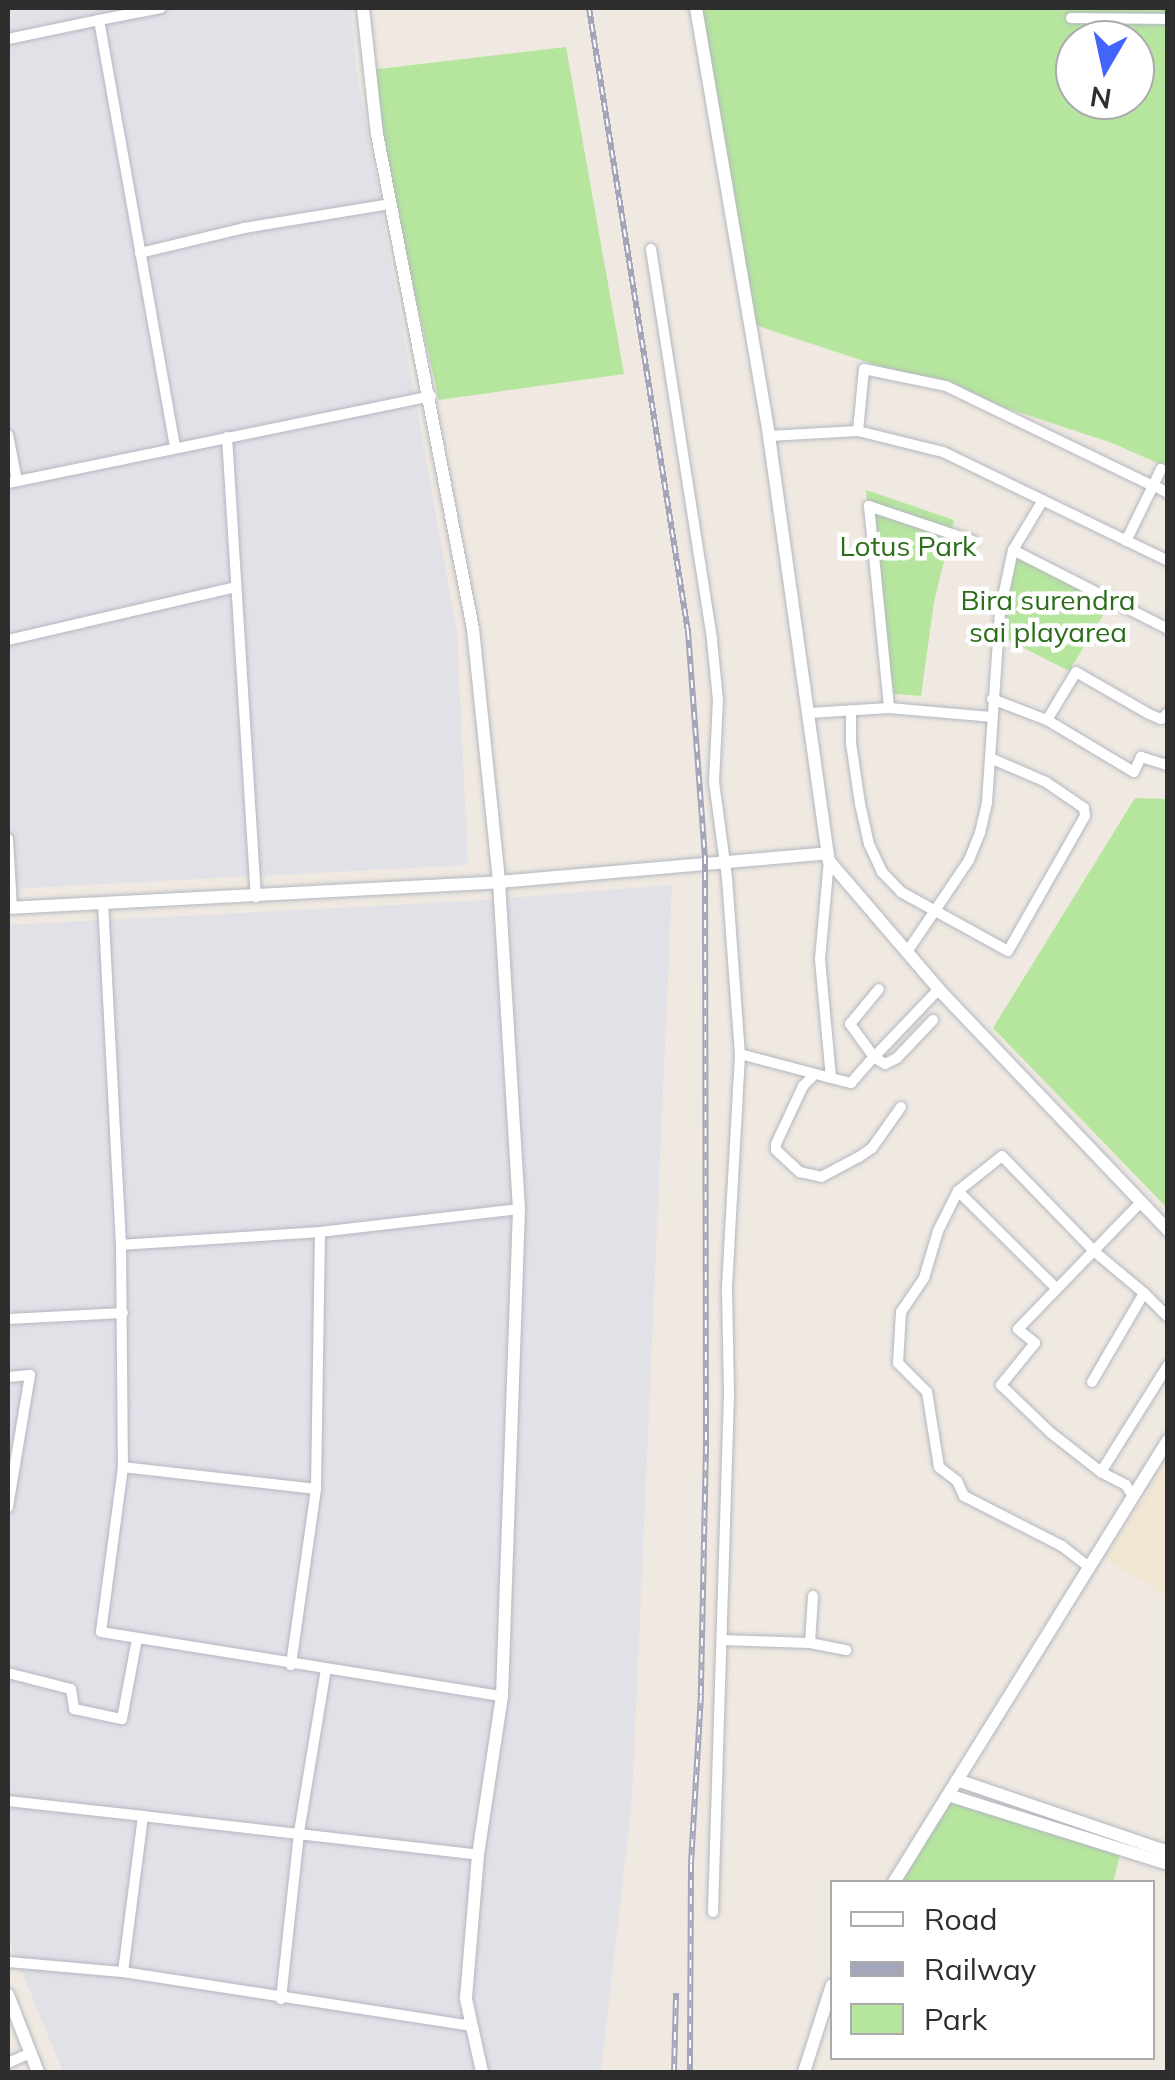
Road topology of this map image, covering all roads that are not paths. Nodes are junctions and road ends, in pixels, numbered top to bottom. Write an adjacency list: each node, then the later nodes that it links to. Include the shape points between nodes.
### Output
1 (161, 8): 6 (street)
2 (364, 8): 8 (street)
3 (696, 8): 14 (street)
4 (1071, 18): 5 (street)
5 (1168, 19)
6 (99, 20): 7 (street); 10 (street)
7 (8, 39)
8 (391, 204): 10 (street, via 244,228); 11 (street)
9 (651, 249): 40 (street, via 712,640 718,700 714,782)
10 (140, 254): 16 (street)
11 (430, 396): 15 (street); 41 (street, via 474,630)
12 (858, 432): 14 (street); 19 (street, via 864,370 904,376 963,393); 21 (street, via 942,452)
13 (8, 436): 18 (street)
14 (769, 436): 32 (street)
15 (226, 437): 16 (street); 26 (street)
16 (175, 448): 18 (street)
17 (1161, 469): 19 (street)
18 (12, 482)
19 (1153, 485): 20 (street); 23 (street)
20 (1168, 493)
21 (1043, 500): 23 (street); 24 (street)
22 (973, 541): 30 (street, via 869,506)
23 (1126, 541): 25 (street)
24 (1013, 550): 27 (street); 29 (street)
25 (1168, 561)
26 (236, 587): 28 (street); 42 (street)
27 (1168, 629)
28 (8, 640)
29 (992, 699): 34 (street); 35 (street)
30 (889, 708): 31 (street); 34 (street)
31 (851, 710): 32 (street); 45 (street, via 869,844 901,892)
32 (808, 713): 39 (street)
33 (1168, 713): 35 (street, via 1161,719 1148,714 1076,672)
34 (991, 717): 36 (street)
35 (1047, 720): 37 (street, via 1134,772 1141,757)
36 (990, 758): 45 (street, via 980,833); 45 (street, via 1046,782 1084,808 1085,816 1008,951)
37 (1168, 765)
38 (8, 840): 44 (street)
39 (829, 857): 40 (street); 46 (street); 51 (street, via 820,959)
40 (725, 859): 41 (street); 52 (street)
41 (499, 882): 42 (street); 59 (street)
42 (256, 898): 43 (street)
43 (103, 902): 44 (street); 62 (street)
44 (10, 908)
45 (936, 910): 46 (street)
46 (907, 952): 48 (street)
47 (879, 989): 50 (street)
48 (939, 989): 53 (street); 58 (street)
49 (933, 1020): 53 (street, via 897,1058 885,1064)
50 (850, 1024): 51 (street); 53 (street)
51 (829, 1028): 55 (street)
52 (740, 1054): 54 (street); 81 (street, via 727,1287)
53 (874, 1058): 55 (street, via 851,1083)
54 (812, 1076): 55 (street); 56 (street, via 776,1144 800,1172 821,1177 859,1157)
55 (832, 1078)
56 (901, 1107)
57 (958, 1191): 63 (street, via 1002,1156); 64 (street); 78 (street, via 924,1278 901,1312 898,1363 926,1392 939,1467 964,1496 1062,1546)
58 (1141, 1202): 60 (street); 63 (street)
59 (520, 1209): 61 (street); 87 (street)
60 (1168, 1230)
61 (320, 1232): 62 (street); 75 (street)
62 (121, 1245): 66 (street)
63 (1095, 1252): 64 (street); 65 (street)
64 (1056, 1288): 74 (street, via 1018,1329 1035,1343 1000,1385)
65 (1144, 1292): 67 (street); 71 (street)
66 (123, 1313): 68 (street); 73 (street)
67 (1168, 1317)
68 (8, 1319)
69 (1168, 1365): 74 (street)
70 (8, 1377): 77 (street, via 30,1375)
71 (1092, 1382)
72 (1168, 1440): 76 (street)
73 (123, 1467): 75 (street); 80 (street, via 101,1632)
74 (1102, 1472): 76 (street, via 1126,1484)
75 (316, 1489): 84 (street)
76 (1132, 1495): 78 (street)
77 (8, 1507)
78 (1088, 1567): 88 (street)
79 (813, 1596): 82 (street)
80 (138, 1639): 84 (street); 86 (street, via 122,1719 74,1708 71,1688)
81 (722, 1640): 82 (street); 97 (street)
82 (810, 1644): 83 (street)
83 (846, 1650)
84 (291, 1665): 85 (street)
85 (326, 1669): 87 (street); 92 (street)
86 (8, 1673)
87 (502, 1696): 94 (street)
88 (957, 1780): 89 (street); 93 (street)
89 (948, 1795): 95 (street); 96 (street)
90 (8, 1800): 91 (street)
91 (143, 1816): 92 (street); 99 (street)
92 (299, 1832): 94 (street); 102 (street)
93 (1168, 1852)
94 (478, 1855): 103 (street, via 466,2000)
95 (1168, 1864)
96 (895, 1880)
97 (713, 1912)
98 (8, 1962): 99 (street)
99 (123, 1972): 102 (street)
100 (830, 1991): 107 (street)
101 (8, 1995): 104 (street)
102 (280, 1999): 103 (street)
103 (472, 2026): 106 (street)
104 (18, 2058): 105 (street)
105 (38, 2072)
106 (482, 2072)
107 (804, 2072)

